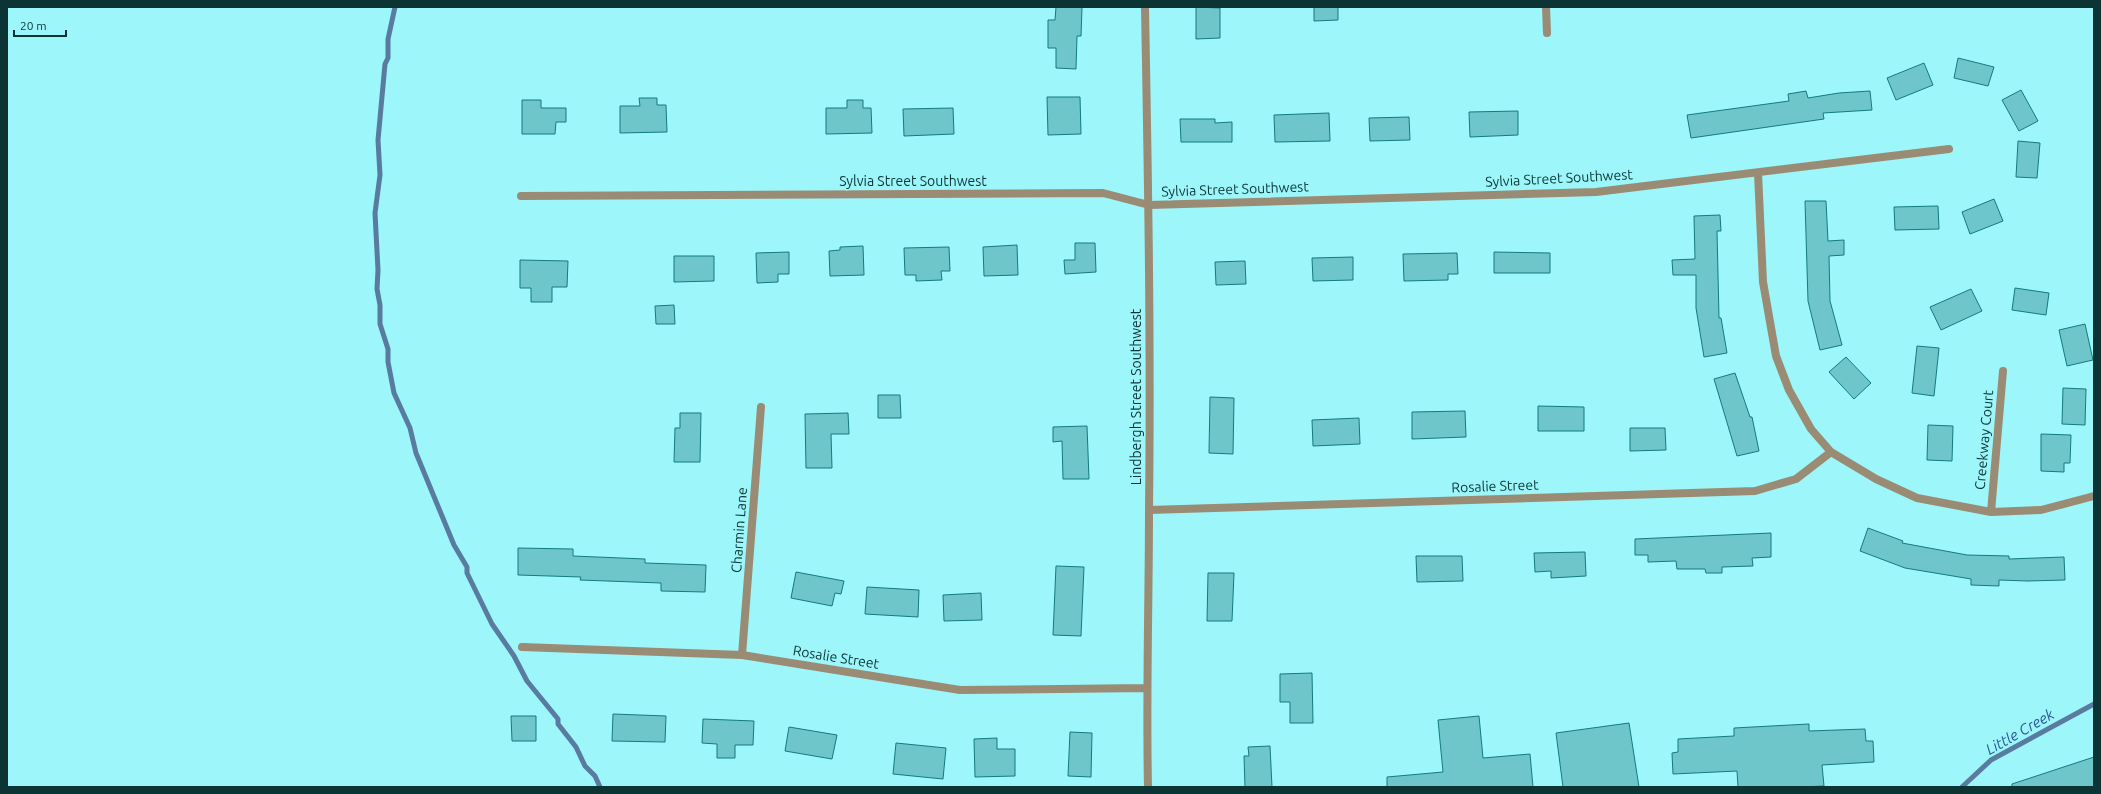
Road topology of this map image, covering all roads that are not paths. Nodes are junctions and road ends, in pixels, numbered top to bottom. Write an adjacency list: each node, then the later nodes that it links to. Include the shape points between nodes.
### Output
1 (1144, 7): 7 (street, Lindbergh Street Southwest)
2 (1546, 7): 3 (street)
3 (1546, 33)
4 (1949, 149): 5 (street, Sylvia Street Southwest)
5 (1758, 173): 7 (street, Sylvia Street Southwest, via 1596,192); 10 (street, via 1764,282 1776,356 1789,390 1811,429)
6 (521, 196): 7 (street, Sylvia Street Southwest, via 1103,193)
7 (1149, 205): 12 (street, Lindbergh Street Southwest)
8 (2003, 371): 13 (street, Creekway Court)
9 (761, 407): 15 (street, Charmin Lane)
10 (1830, 452): 12 (street, Rosalie Street, via 1796,479 1755,491); 13 (street, via 1876,479 1917,498)
11 (2094, 496): 13 (street, via 2041,510)
12 (1149, 510): 16 (street, Lindbergh Street Southwest)
13 (1991, 512)
14 (522, 647): 15 (street, Rosalie Street)
15 (742, 655): 16 (street, Rosalie Street, via 960,690)
16 (1146, 688): 17 (street, Lindbergh Street Southwest)
17 (1148, 787)

